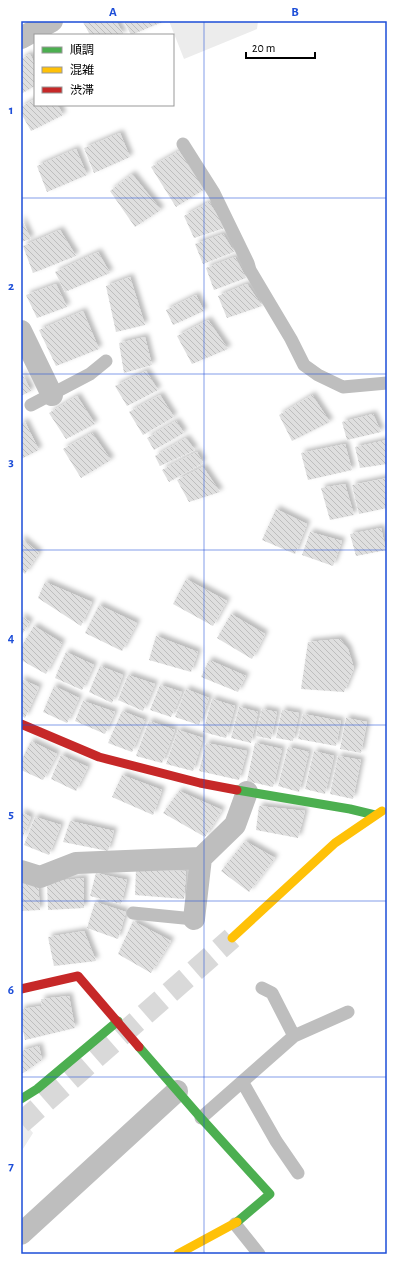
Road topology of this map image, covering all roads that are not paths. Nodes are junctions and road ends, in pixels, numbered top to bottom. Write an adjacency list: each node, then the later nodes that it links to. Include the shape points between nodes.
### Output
1 (52, 21): 2 (street)
2 (21, 38)
3 (183, 144): 6 (lane, via 214,193 250,270 304,365 343,387)
4 (21, 331): 7 (street)
5 (106, 361): 7 (lane, via 90,374)
6 (387, 383)
7 (52, 395): 8 (lane)
8 (31, 405)
9 (21, 724): 10 (street, via 99,757 200,783)
10 (247, 792): 12 (street); 13 (street, via 235,825)
11 (387, 808): 12 (street)
12 (374, 815): 17 (street, via 335,843)
13 (201, 858): 14 (street, via 76,863 40,877); 16 (street)
14 (21, 871)
15 (133, 913): 16 (lane)
16 (194, 919)
17 (232, 938)
18 (262, 988): 22 (lane, via 272,994)
19 (21, 989): 21 (street, via 78,976)
20 (348, 1012): 22 (lane)
21 (118, 1021): 24 (street); 25 (street, via 37,1089)
22 (294, 1036): 23 (lane)
23 (243, 1083): 26 (lane); 27 (lane, via 276,1141)
24 (177, 1091): 26 (street); 29 (street)
25 (21, 1099)
26 (201, 1118): 28 (street, via 270,1194)
27 (298, 1173)
28 (235, 1224): 30 (street); 31 (lane)
29 (21, 1234)
30 (178, 1254)
31 (259, 1254)

